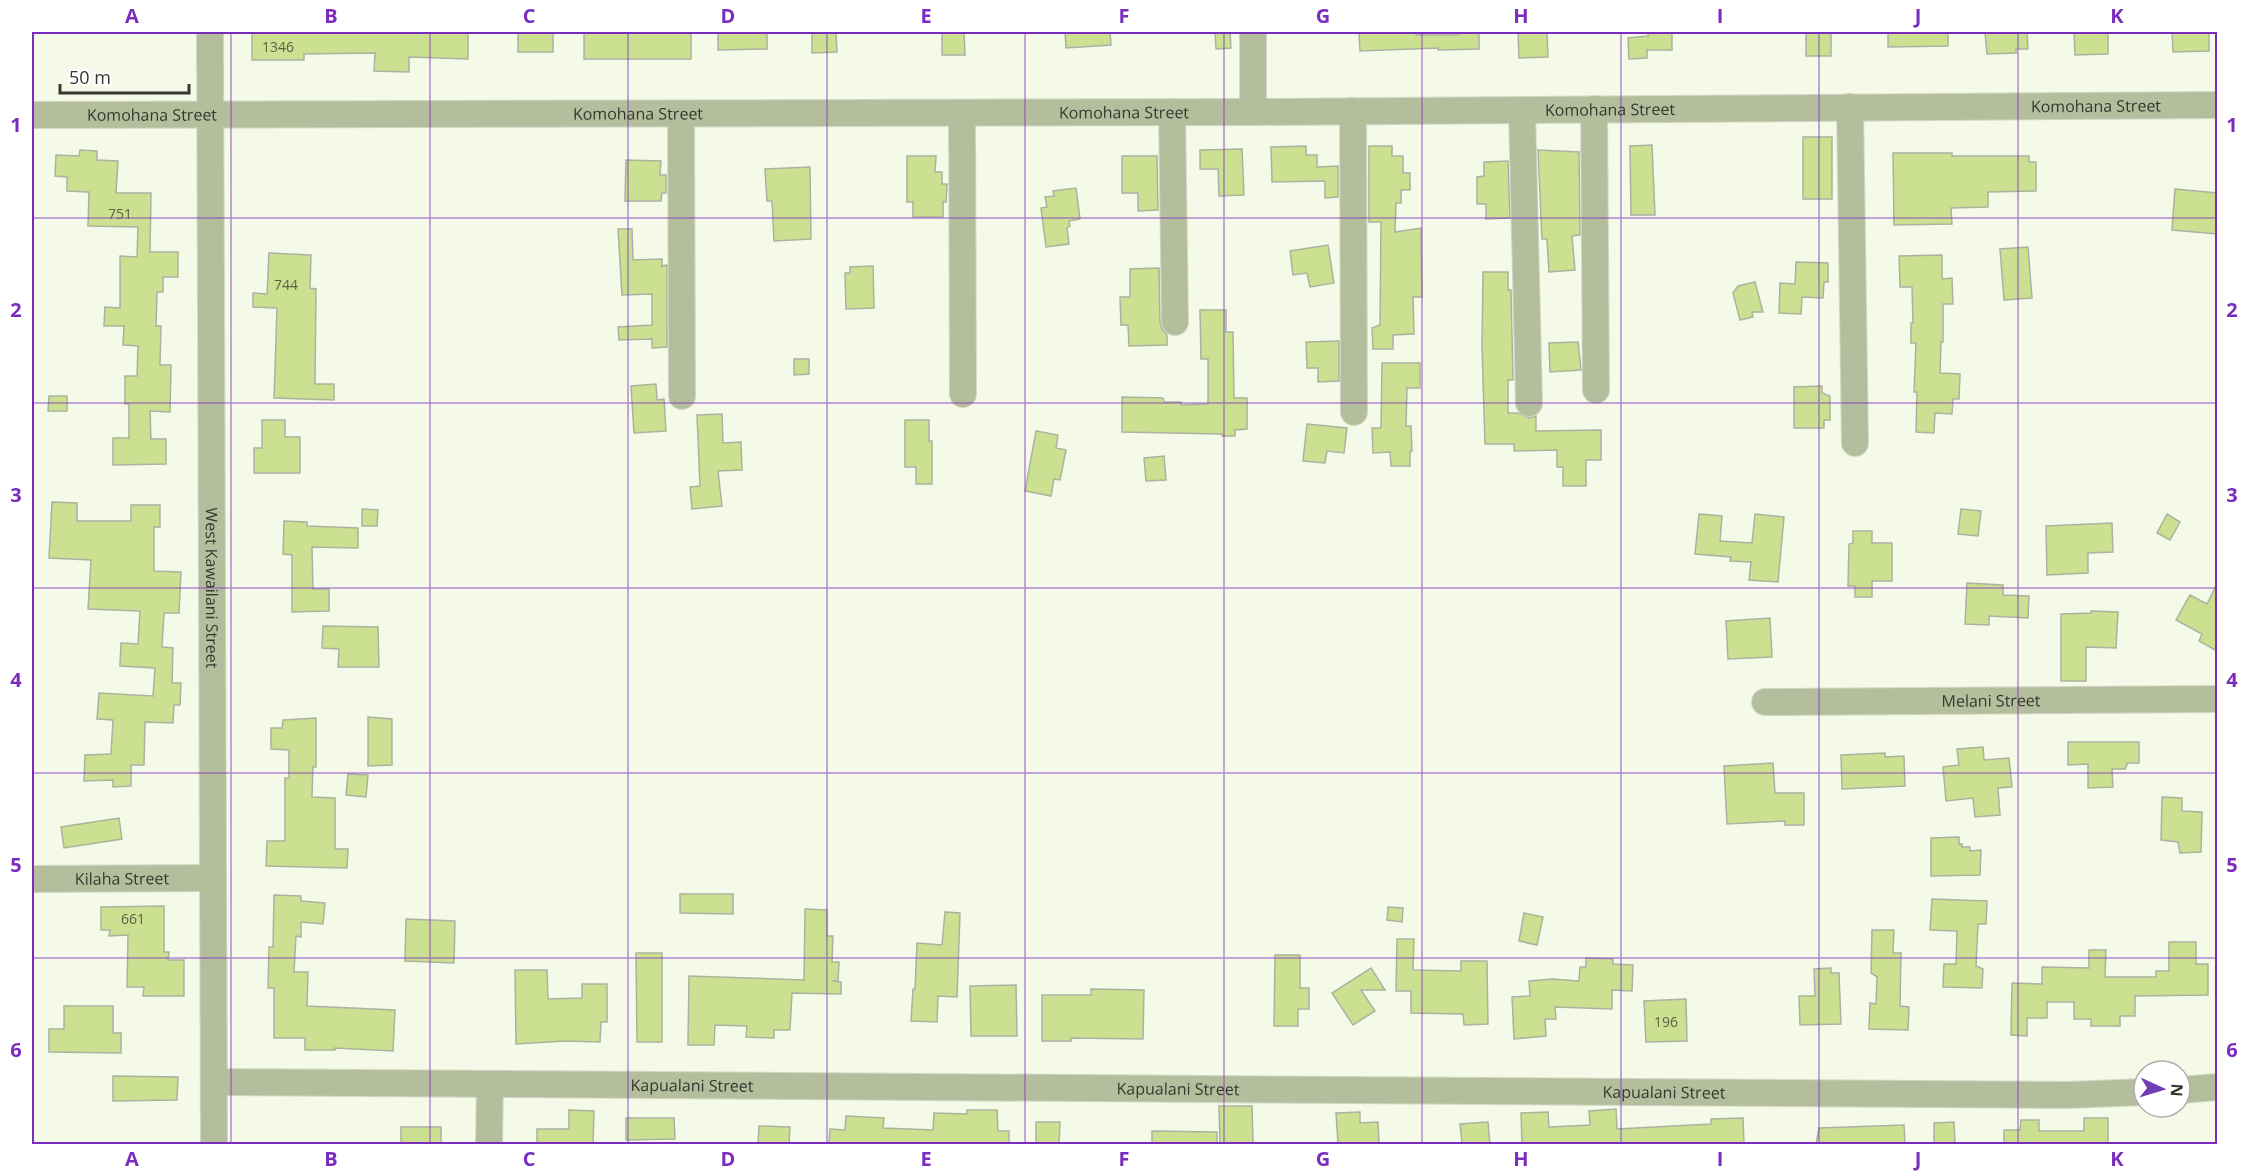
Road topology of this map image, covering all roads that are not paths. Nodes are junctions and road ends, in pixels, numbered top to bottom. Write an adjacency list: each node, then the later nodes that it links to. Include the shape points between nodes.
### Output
1 (210, 32): 13 (street, West Kawailani Street)
2 (1253, 32): 9 (street)
3 (2217, 105): 4 (street, Komohana Street)
4 (1850, 107): 5 (street, Komohana Street); 20 (street)
5 (1594, 109): 6 (street, Komohana Street); 15 (street)
6 (1522, 110): 7 (street, Komohana Street); 18 (street)
7 (1353, 111): 9 (street, Komohana Street); 19 (street)
8 (1172, 112): 9 (street, Komohana Street); 10 (street, Komohana Street); 14 (street)
9 (1253, 112)
10 (962, 113): 11 (street, Komohana Street); 16 (street)
11 (681, 114): 13 (street, Komohana Street); 17 (street)
12 (32, 115): 13 (street, Komohana Street)
13 (209, 115): 23 (street, West Kawailani Street)
14 (1175, 322)
15 (1596, 390)
16 (963, 394)
17 (682, 396)
18 (1529, 403)
19 (1354, 412)
20 (1855, 442)
21 (2217, 699): 22 (street, Melani Street)
22 (1765, 702)
23 (213, 878): 24 (street, Kilaha Street); 25 (street, West Kawailani Street)
24 (32, 879)
25 (214, 1082): 26 (street, Kapualani Street); 30 (street, West Kawailani Street)
26 (490, 1085): 29 (street, Kapualani Street); 31 (street)
27 (2217, 1087): 28 (street)
28 (2192, 1089)
29 (2132, 1092)
30 (214, 1144)
31 (489, 1144)

